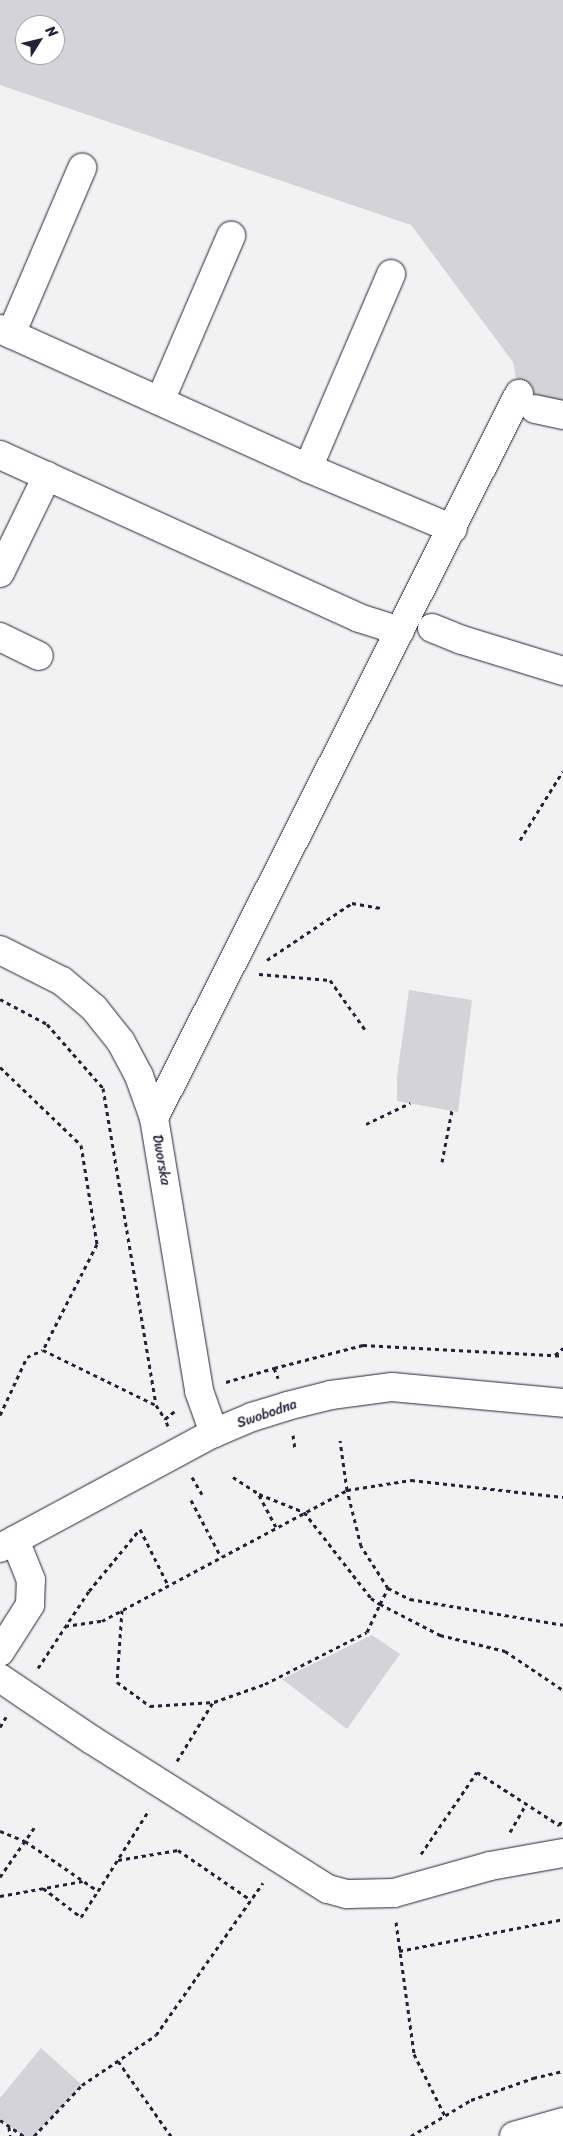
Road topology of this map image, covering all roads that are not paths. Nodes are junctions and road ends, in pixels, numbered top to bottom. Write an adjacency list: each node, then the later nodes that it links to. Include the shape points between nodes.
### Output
1 (82, 168): 4 (street)
2 (231, 236): 5 (street)
3 (391, 274): 8 (street)
4 (6, 331): 5 (street)
5 (160, 401): 8 (street)
6 (563, 415): 10 (street, via 527,402)
7 (0, 455): 9 (street)
8 (308, 468): 10 (street)
9 (47, 476): 11 (street); 13 (street, via 359,618)
10 (453, 529): 13 (street)
11 (0, 574)
12 (432, 628): 16 (street)
13 (400, 632): 18 (street)
14 (0, 637): 15 (street)
15 (39, 656)
16 (563, 671)
17 (0, 950): 18 (street, Dworska, via 62,981 94,1008 121,1042 135,1067)
18 (154, 1118): 20 (street, Dworska, via 199,1391)
19 (563, 1403): 20 (street, Swobodna, via 392,1387 331,1395 287,1406)
20 (214, 1434): 21 (street, Swobodna)
21 (8, 1544): 22 (street, via 31,1580 30,1605)
22 (0, 1652)
23 (11, 1686): 24 (street, via 328,1889 347,1894 394,1893 490,1866)
24 (563, 1854)
25 (562, 2125): 26 (street)
26 (514, 2136)

